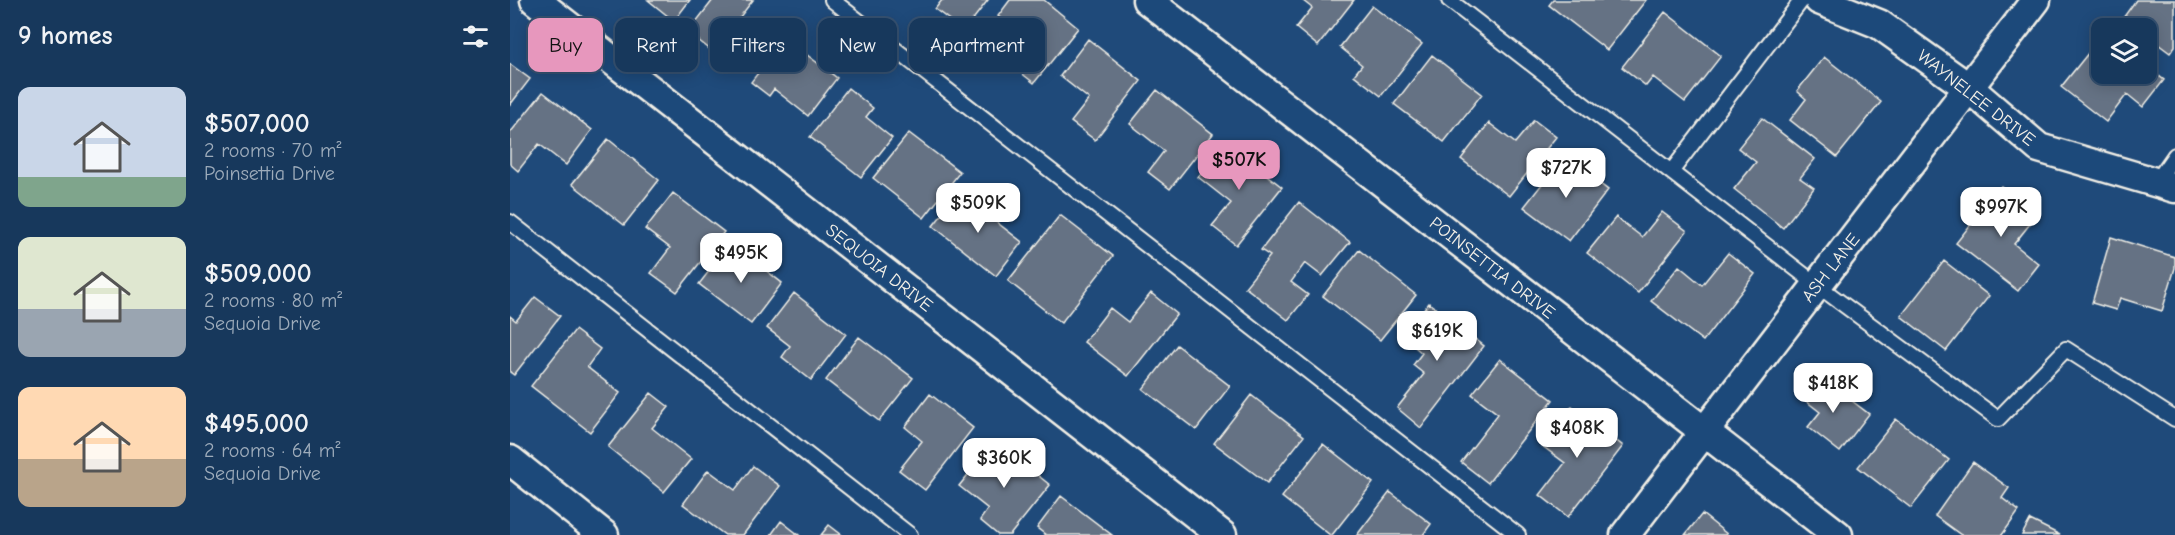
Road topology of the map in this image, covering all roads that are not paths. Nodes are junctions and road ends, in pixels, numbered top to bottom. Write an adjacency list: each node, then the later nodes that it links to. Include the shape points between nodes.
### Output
1 (535, 0): 19 (street, SEQUOIA DRIVE)
2 (832, 0): 20 (lane)
3 (1147, 0): 15 (street, POINSETTIA DRIVE)
4 (1449, 0): 10 (lane)
5 (1802, 0): 10 (lane)
6 (1819, 0): 8 (street, WAYNELEE DRIVE, via 1879,24)
7 (2036, 0): 8 (street, ASH LANE)
8 (1970, 88): 11 (street, WAYNELEE DRIVE, via 2040,148); 13 (street, ASH LANE)
9 (2175, 155): 11 (lane)
10 (1671, 172): 13 (lane)
11 (2165, 185)
12 (510, 222): 18 (lane)
13 (1817, 285): 14 (lane, via 1998,418 2066,349); 15 (street, ASH LANE)
14 (2175, 418)
15 (1703, 432): 21 (street, ASH LANE); 22 (street, POINSETTIA DRIVE)
16 (510, 460): 17 (street)
17 (604, 535)
18 (910, 535)
19 (1222, 535)
20 (1518, 535)
21 (1625, 535)
22 (1838, 535)

